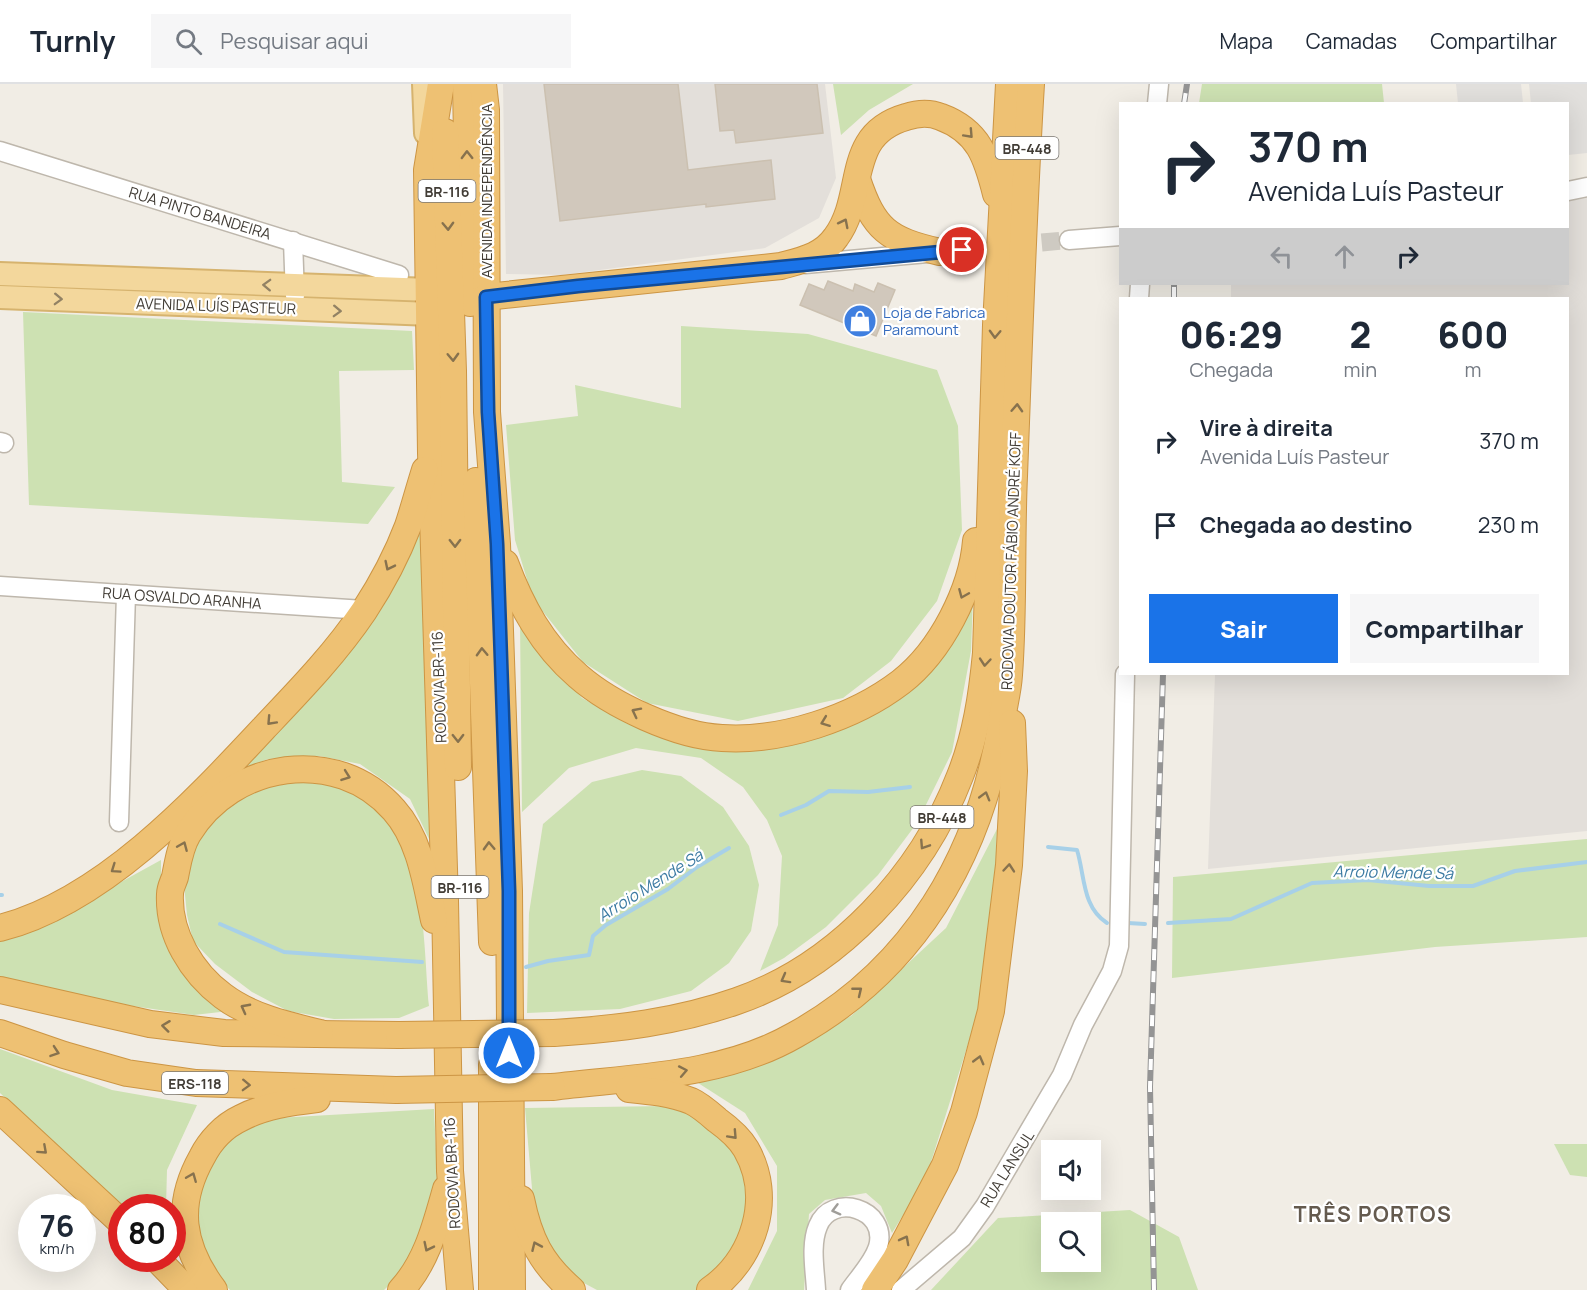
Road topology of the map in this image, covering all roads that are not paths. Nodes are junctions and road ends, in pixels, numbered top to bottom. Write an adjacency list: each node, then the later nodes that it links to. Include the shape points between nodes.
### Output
1 (424, 84): 10 (main road, RODOVIA BR-116)
2 (442, 84): 10 (highway, BR-116); 52 (highway, RODOVIA BR-116 / BR-116, one-way to 52, via 453,371)
3 (466, 84): 44 (highway, BR-116, one-way to 3, via 472,356)
4 (484, 84): 24 (highway, AVENIDA INDEPENDÊNCIA)
5 (1009, 84): 14 (highway, RODOVIA DOUTOR FÁBIO ANDRÉ KOFF / BR-448)
6 (1030, 84): 34 (highway, RODOVIA DOUTOR FÁBIO ANDRÉ KOFF / BR-448, one-way to 6)
7 (1159, 84): 8 (street)
8 (1157, 102)
9 (0, 151): 17 (street, RUA PINTO BANDEIRA)
10 (427, 170): 25 (highway, RODOVIA BR-116)
11 (857, 178): 14 (highway, one-way to 14, via 860,158 879,131 894,120 917,114 935,115 969,131 982,150); 18 (highway, via 870,214 888,234 910,245); 19 (highway, one-way to 11, via 812,257 836,238 846,220)
12 (1587, 187): 13 (street)
13 (1569, 191)
14 (1001, 212): 28 (highway, RODOVIA DOUTOR FÁBIO ANDRÉ KOFF / BR-448, one-way to 28)
15 (1119, 236): 16 (street)
16 (1069, 240)
17 (293, 241): 21 (street, RUA PINTO BANDEIRA); 22 (street)
18 (951, 251): 19 (street)
19 (782, 266): 24 (highway)
20 (8, 274): 22 (main road, AVENIDA LUÍS PASTEUR, one-way to 20); 23 (main road)
21 (399, 275)
22 (295, 286): 25 (main road, AVENIDA LUÍS PASTEUR); 26 (street)
23 (7, 297): 26 (main road, AVENIDA LUÍS PASTEUR, one-way to 26)
24 (486, 297): 29 (highway, AVENIDA INDEPENDÊNCIA, via 488,412)
25 (431, 302): 26 (main road, AVENIDA LUÍS PASTEUR, one-way to 25); 27 (highway, RODOVIA BR-116)
26 (296, 309)
27 (431, 453): 32 (highway, one-way to 32, via 408,526); 37 (highway, RODOVIA BR-116)
28 (991, 478): 29 (highway, one-way to 29, via 980,496 976,549 966,591 927,656 902,681 859,708 816,725 772,735 722,738 682,730 640,716 610,699 579,677 536,630); 40 (highway, RODOVIA DOUTOR FÁBIO ANDRÉ KOFF / BR-448, one-way to 40, bridge, via 986,652 972,739 960,776 924,847 897,884 866,919 835,945 802,969 738,1001 641,1026 554,1033)
29 (497, 544): 44 (highway, AVENIDA INDEPENDÊNCIA, via 509,891)
30 (0, 586): 31 (street, RUA OSVALDO ARANHA)
31 (126, 594): 32 (street, RUA OSVALDO ARANHA); 35 (street)
32 (364, 610): 36 (highway, one-way to 36, via 331,657 148,845 61,904)
33 (1125, 675): 60 (street, RUA LANSUL, via 1119,946 1113,971 1083,1025 1062,1075 985,1206 962,1238)
34 (1009, 677): 41 (highway, RODOVIA DOUTOR FÁBIO ANDRÉ KOFF / BR-448, one-way to 34, via 676,1073 759,1052 794,1036 864,986 914,936 951,879 984,802); 59 (highway, BR-448, one-way to 34, via 945,1165 964,1112 991,1011 1010,865 1014,771)
35 (119, 822)
36 (0, 928)
37 (446, 971): 40 (highway, one-way to 37, via 269,1020 223,996 202,978 175,931 170,892 188,834 220,798 260,775 284,769 335,772 357,780 395,810 413,840 423,870); 45 (highway, RODOVIA BR-116)
38 (0, 990): 40 (highway, one-way to 38, via 224,1033 150,1024)
39 (0, 1033): 42 (highway, ERS-118, one-way to 42, via 127,1073 196,1083)
40 (320, 1033)
41 (584, 1083): 42 (highway, RODOVIA DOUTOR FÁBIO ANDRÉ KOFF / BR-448, bridge, via 552,1088); 56 (highway, one-way to 56, via 663,1093 693,1102 732,1132 745,1149 757,1183 756,1228 729,1275)
42 (396, 1090): 49 (highway, one-way to 42, via 190,1247 185,1194 205,1150 219,1134 239,1118 265,1108)
43 (0, 1110): 46 (highway, one-way to 46)
44 (502, 1162): 53 (highway, BR-116); 54 (highway); 55 (highway, one-way to 44, via 552,1273 536,1249)
45 (450, 1171): 50 (highway, one-way to 50, via 433,1237); 51 (highway, RODOVIA BR-116)
46 (108, 1211)
47 (170, 1272): 48 (highway)
48 (187, 1290)
49 (214, 1290)
50 (401, 1290)
51 (460, 1290)
52 (465, 1290)
53 (492, 1290)
54 (510, 1290)
55 (572, 1290)
56 (710, 1290)
57 (816, 1290): 58 (street, one-way to 57, via 878,1245 877,1224 857,1208 825,1214 818,1224 814,1252)
58 (850, 1290)
59 (875, 1290)
60 (901, 1290)

